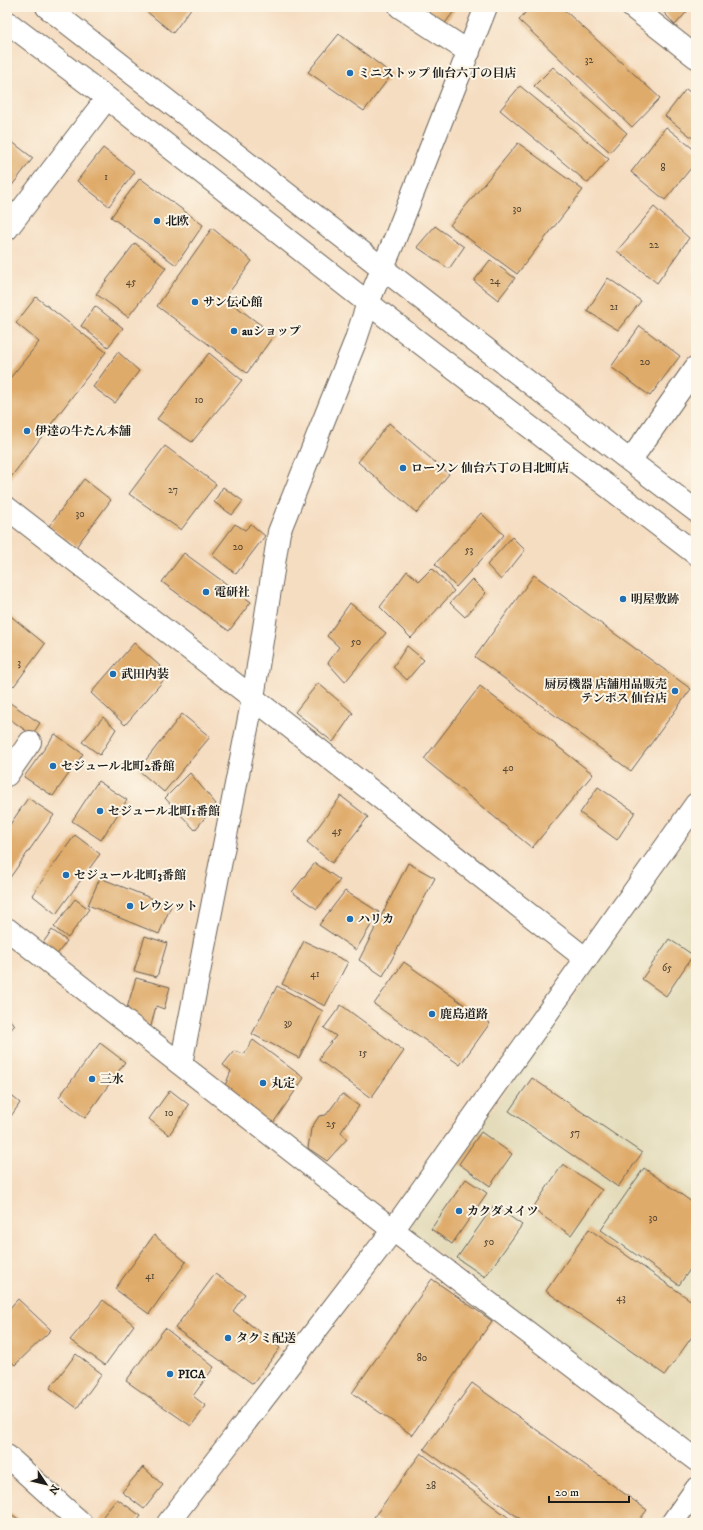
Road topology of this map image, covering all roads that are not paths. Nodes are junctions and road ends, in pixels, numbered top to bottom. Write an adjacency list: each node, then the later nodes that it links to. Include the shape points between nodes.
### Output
1 (400, 7): 7 (street)
2 (486, 7): 7 (street)
3 (632, 7): 6 (street)
4 (51, 8): 10 (street)
5 (7, 22): 8 (street)
6 (693, 48)
7 (469, 52): 10 (street)
8 (107, 98): 9 (street); 11 (street)
9 (7, 229)
10 (382, 268): 11 (street); 13 (street)
11 (368, 303): 16 (street); 17 (street, via 355,342 279,532)
12 (696, 367): 13 (street)
13 (630, 461): 15 (street)
14 (7, 508): 17 (street)
15 (696, 511)
16 (696, 554)
17 (253, 698): 22 (street); 23 (street)
18 (30, 742): 19 (street)
19 (7, 775)
20 (696, 804): 22 (street)
21 (7, 929): 23 (street)
22 (586, 959): 24 (street)
23 (181, 1064): 24 (street)
24 (393, 1230): 26 (street); 29 (street)
25 (7, 1456): 28 (street)
26 (696, 1460)
27 (696, 1489): 30 (street)
28 (81, 1523)
29 (168, 1523)
30 (672, 1523)

